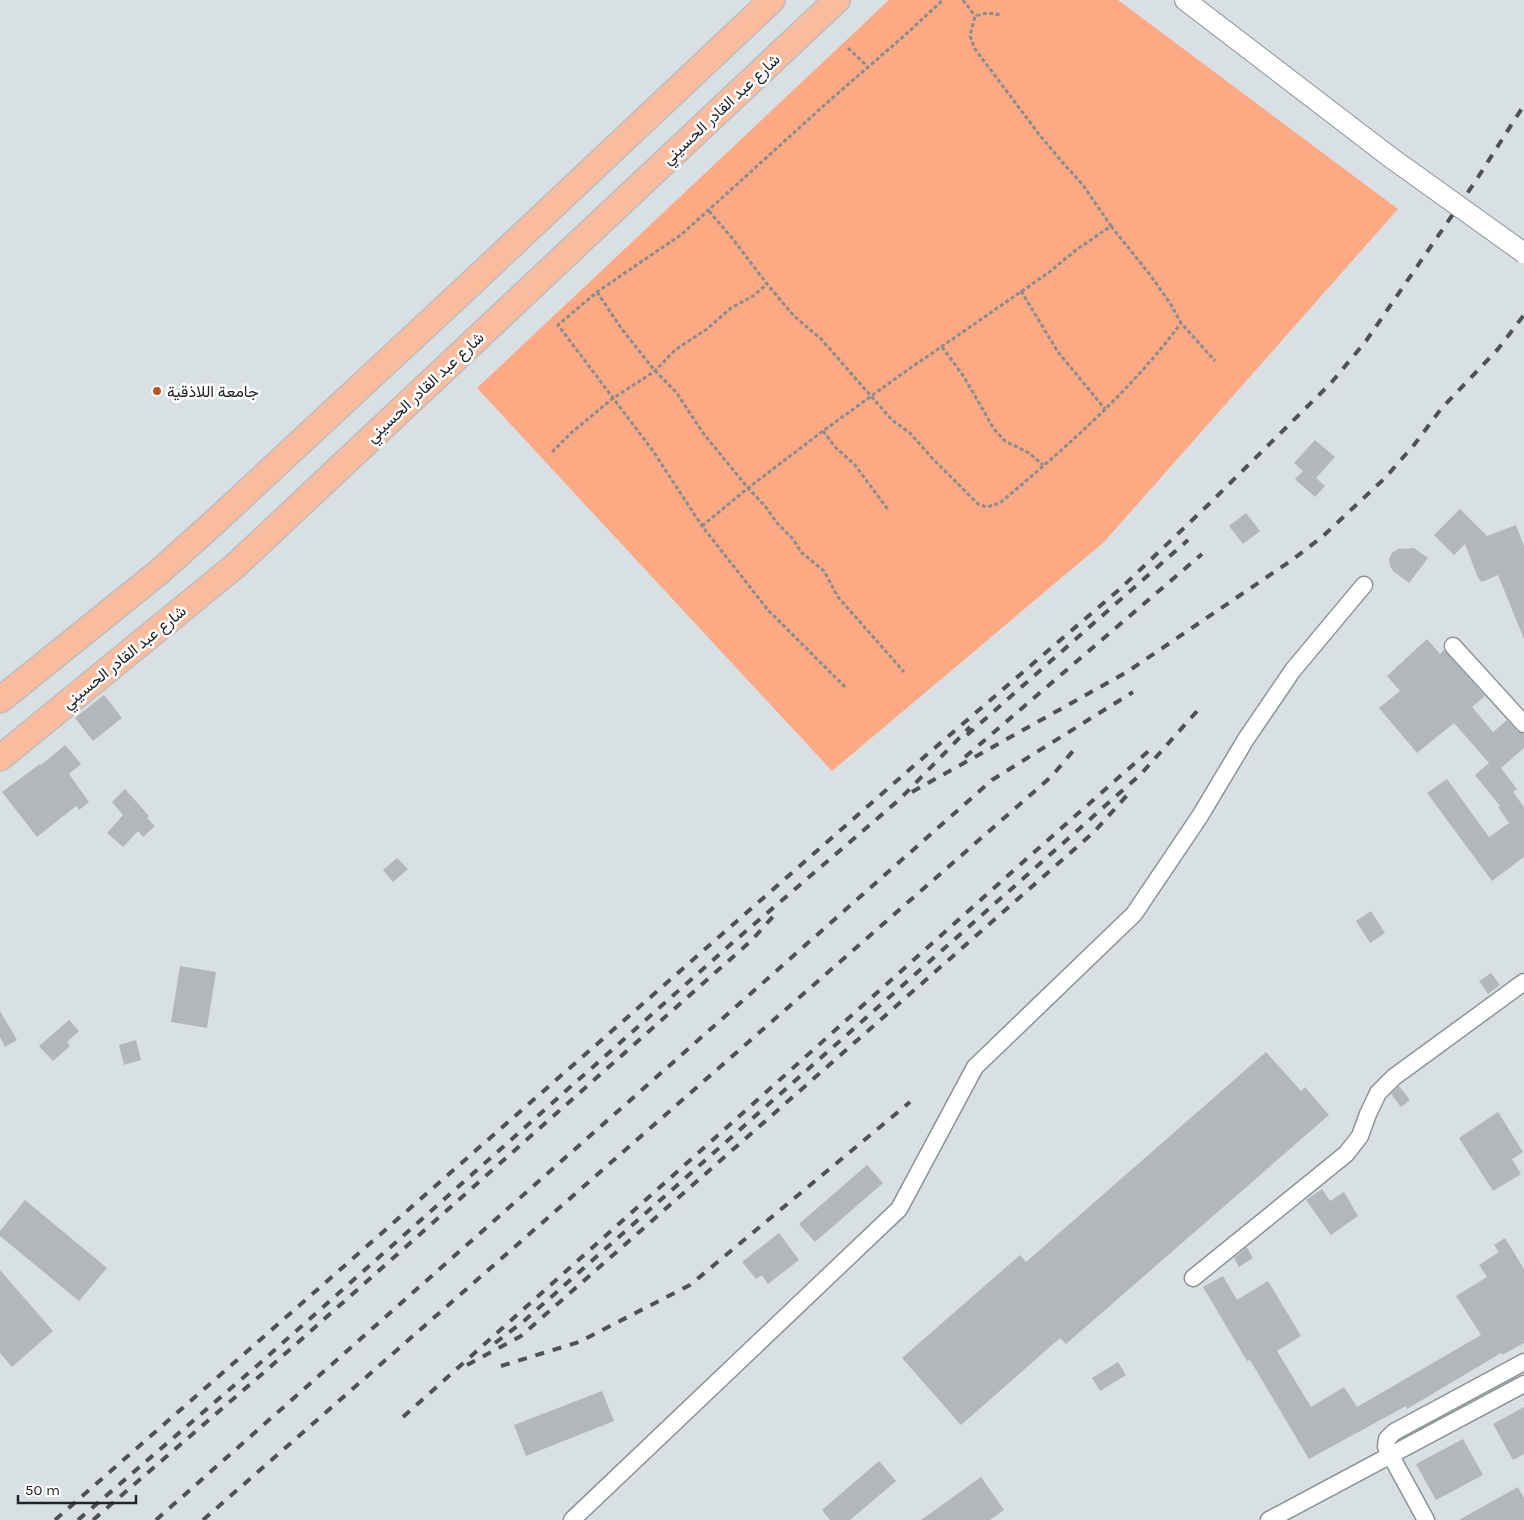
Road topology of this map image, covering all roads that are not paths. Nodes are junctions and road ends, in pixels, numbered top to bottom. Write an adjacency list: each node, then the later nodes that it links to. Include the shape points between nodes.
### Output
1 (772, 0): 7 (main road, via 219,518 159,572)
2 (837, 0): 9 (main road, شارع عبد القادر الحسيني, via 235,566)
3 (1185, 0): 4 (street, bridge, via 1390,157)
4 (1524, 253)
5 (1364, 584): 15 (street, via 1288,677 1134,914 975,1067 899,1209)
6 (1452, 646): 8 (street)
7 (0, 700)
8 (1524, 724)
9 (0, 758)
10 (1524, 982): 11 (street, via 1394,1077 1378,1093 1360,1136 1346,1154)
11 (1193, 1278)
12 (1524, 1362): 14 (street, via 1394,1432 1387,1439)
13 (1524, 1384): 14 (street)
14 (1390, 1456): 16 (street); 17 (street)
15 (572, 1520)
16 (1269, 1520)
17 (1426, 1520)

